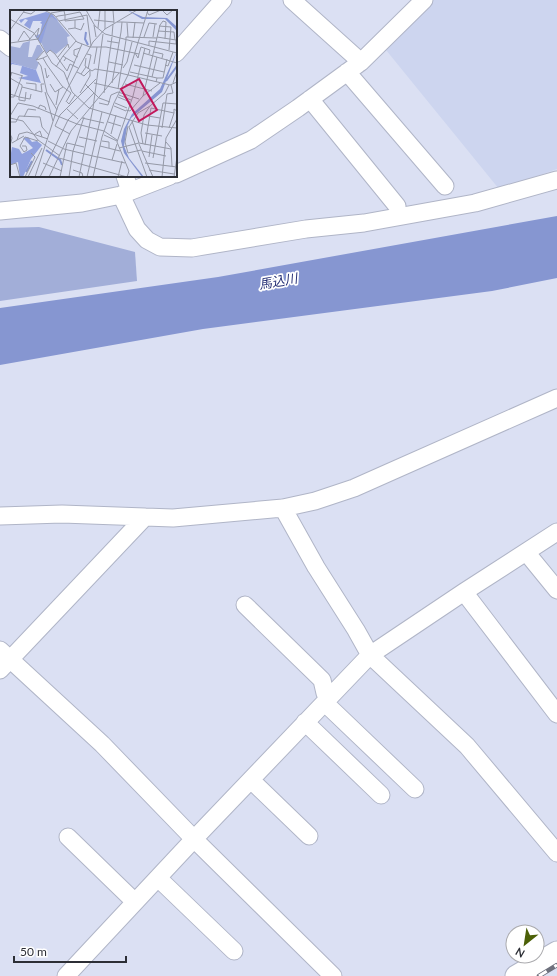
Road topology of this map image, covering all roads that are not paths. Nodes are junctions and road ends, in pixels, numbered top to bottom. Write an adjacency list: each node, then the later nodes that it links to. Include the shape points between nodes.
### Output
1 (223, 0): 6 (street)
2 (292, 0): 7 (street)
3 (424, 0): 7 (street)
4 (0, 39): 5 (street)
5 (10, 47)
6 (177, 52)
7 (361, 62): 8 (street)
8 (347, 72): 9 (street); 13 (street)
9 (310, 99): 10 (street, via 251,140); 15 (street)
10 (177, 174)
11 (166, 177): 14 (street)
12 (557, 180): 14 (street, via 467,204 364,223 192,248 160,247 147,240 137,228)
13 (444, 186)
14 (126, 187): 16 (street, via 82,203)
15 (398, 206)
16 (0, 211)
17 (557, 398): 18 (street, via 354,488)
18 (283, 508): 20 (street, via 172,518); 26 (street)
19 (0, 516): 20 (street, via 62,514)
20 (145, 517): 27 (street)
21 (557, 532): 22 (street)
22 (526, 552): 23 (street); 24 (street)
23 (557, 590)
24 (464, 592): 26 (street); 29 (street)
25 (245, 605): 28 (street, via 322,680)
26 (370, 655): 28 (street); 37 (street, via 466,746)
27 (4, 660): 36 (street, via 102,744)
28 (327, 701): 30 (street); 32 (street)
29 (557, 714)
30 (305, 722): 31 (street); 33 (street)
31 (251, 780): 34 (street); 36 (street)
32 (414, 789)
33 (381, 795)
34 (309, 836)
35 (68, 837): 39 (street)
36 (194, 839): 38 (street); 43 (street)
37 (557, 853)
38 (158, 878): 39 (street); 40 (street)
39 (135, 902): 42 (street)
40 (234, 951)
41 (557, 952): 44 (street)
42 (66, 976)
43 (333, 976)
44 (516, 976)

